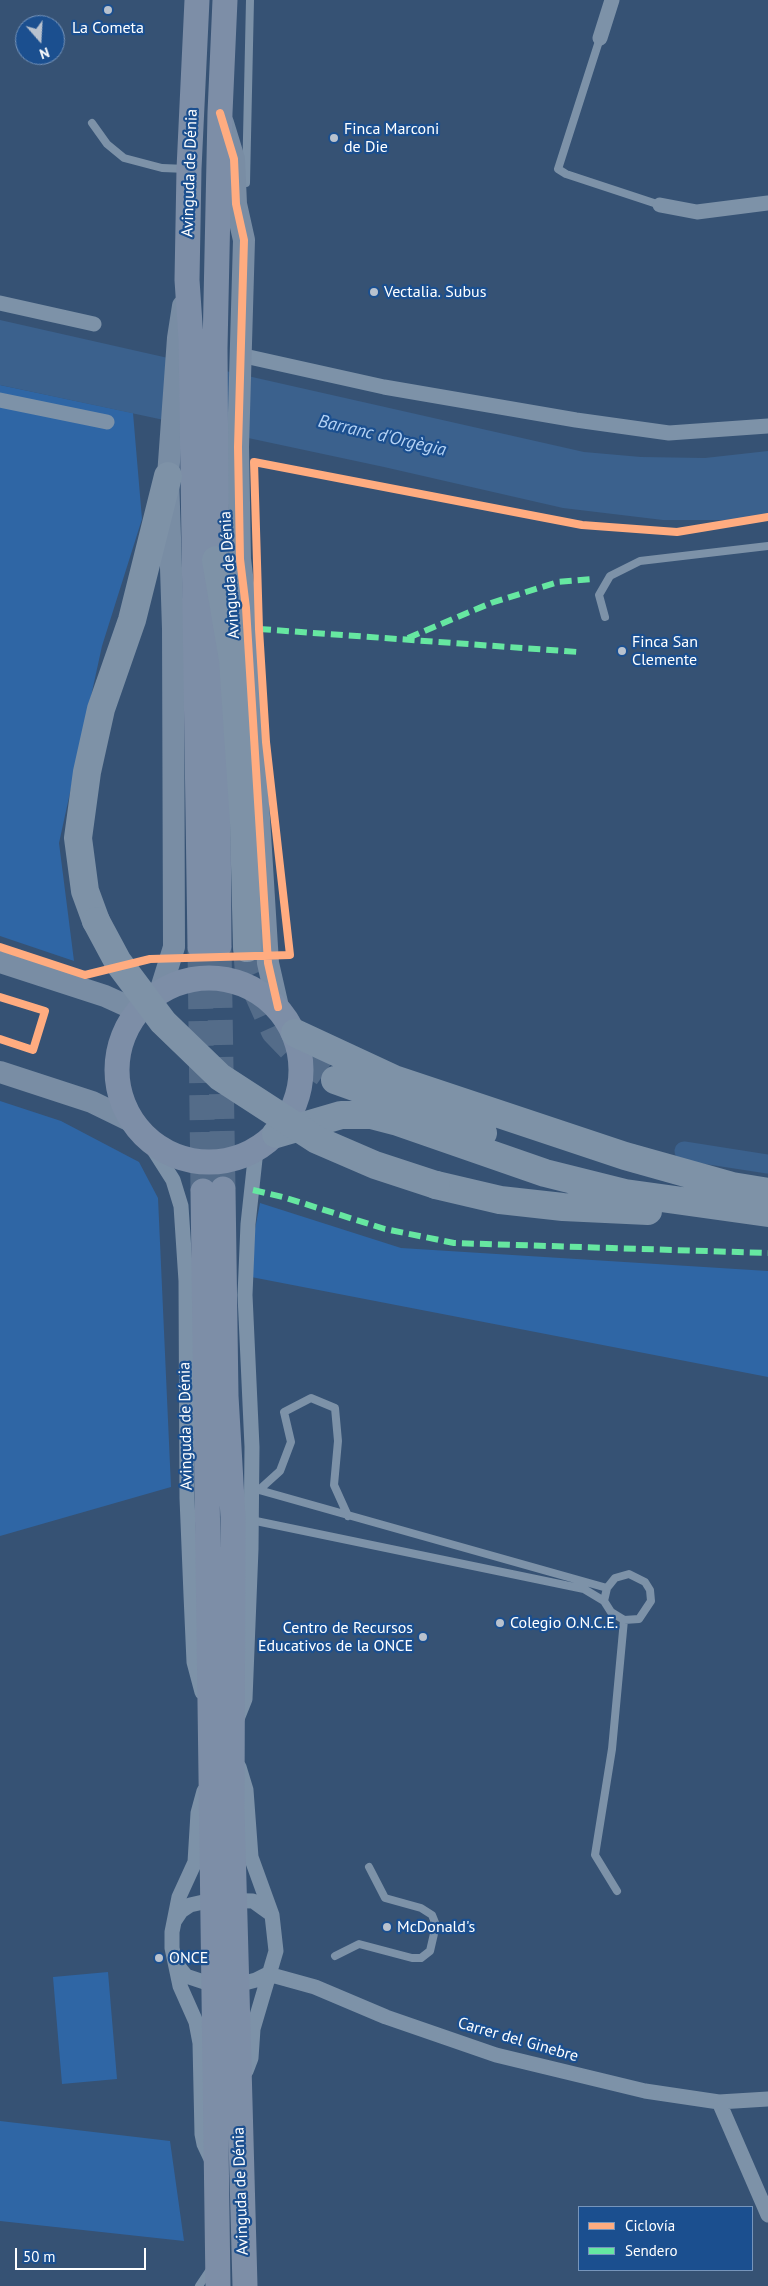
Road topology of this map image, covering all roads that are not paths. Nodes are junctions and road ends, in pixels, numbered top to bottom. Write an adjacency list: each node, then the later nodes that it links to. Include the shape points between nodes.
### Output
1 (197, 0): 8 (main road, Avinguda de Dénia)
2 (225, 0): 6 (main road, Avinguda de Dénia)
3 (250, 0): 9 (lane)
4 (612, 0): 5 (street)
5 (600, 38): 12 (lane, via 558,169)
6 (220, 112): 13 (street, Avinguda de Dénia, via 234,159 236,204); 21 (main road, Avinguda de Dénia, via 215,348)
7 (92, 123): 8 (lane, via 107,144 124,158 162,168)
8 (189, 169): 20 (main road, Avinguda de Dénia)
9 (245, 190)
10 (245, 200): 13 (lane, Avinguda de Dénia)
11 (768, 203): 12 (street, via 697,212)
12 (660, 205)
13 (244, 240): 16 (street, Avinguda de Dénia)
14 (0, 303): 15 (street)
15 (94, 324)
16 (240, 355): 19 (street, via 384,387 669,433); 21 (street, Avinguda de Dénia)
17 (0, 400): 18 (street)
18 (107, 422)
19 (768, 426)
20 (181, 433): 22 (street); 24 (main road, Avinguda de Dénia, via 210,946)
21 (227, 445): 24 (main road, Avinguda de Dénia); 29 (street, Avinguda de Dénia, via 246,608 268,963)
22 (168, 476): 28 (street, via 173,629 174,947); 39 (highway, bridge, via 132,620 101,709 87,772 78,838 85,891 96,921 118,962 163,1022 220,1077 317,1140 375,1165 436,1185 500,1200 563,1207)
23 (768, 546): 25 (lane, via 640,561 610,576 599,596)
24 (216, 560): 26 (highway, via 233,660 244,823)
25 (605, 617)
26 (247, 948)
27 (0, 962): 30 (street, via 106,996)
28 (160, 992): 29 (main road, via 181,982 206,978 232,980 257,990); 30 (main road)
29 (278, 1007): 31 (main road)
30 (138, 1011): 34 (main road, via 120,1046 117,1066 121,1095)
31 (295, 1033): 35 (main road, via 301,1054 302,1076 298,1097 289,1117); 37 (highway, via 422,1088 625,1156 732,1186)
32 (0, 1072): 34 (street, via 92,1102)
33 (335, 1080): 38 (highway, via 574,1164 688,1190)
34 (139, 1129): 35 (main road, via 172,1154 198,1161 226,1161); 46 (street, Avinguda de Dénia, via 173,1180 181,1206 186,1281 187,1498 194,1662)
35 (266, 1142): 39 (highway, via 341,1116 371,1115 545,1173 616,1191); 40 (street, Avinguda de Dénia, via 248,1224 245,1295)
36 (213, 1190): 46 (main road, Avinguda de Dénia)
37 (768, 1192)
38 (768, 1200)
39 (768, 1215)
40 (255, 1486): 41 (lane); 41 (lane, via 280,1471 291,1442 284,1412 311,1398 335,1408 338,1441 334,1485); 42 (street, Avinguda de Dénia)
41 (348, 1516): 43 (lane)
42 (251, 1520): 44 (lane, via 584,1590); 46 (street, Avinguda de Dénia, via 245,1699)
43 (607, 1588): 44 (lane); 45 (lane, via 615,1578 629,1574 644,1582 650,1590 651,1601 646,1611 639,1619)
44 (604, 1601): 45 (lane, via 611,1612)
45 (624, 1620): 49 (lane, via 612,1750 595,1855)
46 (225, 1734): 47 (main road, Avinguda de Dénia); 50 (main road, Avinguda de Dénia); 51 (street, Avinguda de Dénia, via 246,1790 251,1858)
47 (210, 1768): 50 (main road, Avinguda de Dénia); 52 (street, Avinguda de Dénia, via 198,1813 195,1862 179,1897)
48 (369, 1866): 53 (lane, via 385,1898 421,1908 432,1915 436,1925 430,1950 421,1958 412,1958 359,1944)
49 (617, 1890)
50 (224, 1900): 51 (street, via 253,1902); 52 (street, via 190,1906); 56 (main road, Avinguda de Dénia)
51 (272, 1915): 55 (street, Avinguda de Dénia, via 276,1951)
52 (175, 1920): 54 (street, Avinguda de Dénia, via 172,1948)
53 (335, 1956)
54 (175, 1961): 56 (street, via 186,1976); 60 (street, Avinguda de Dénia, via 180,1986 196,2022 200,2043 202,2134)
55 (268, 1974): 56 (street, via 256,1980); 57 (street, Avinguda de Dénia, via 267,1988 253,2029 251,2058); 59 (street, Carrer del Ginebre, via 315,1987 386,2017 496,2055 645,2091)
56 (225, 1985): 57 (main road, Avinguda de Dénia); 60 (main road, Avinguda de Dénia)
57 (238, 2097): 65 (main road, Avinguda de Dénia)
58 (768, 2099): 59 (street, Carrer del Ginebre)
59 (719, 2102): 61 (street)
60 (216, 2167): 62 (main road, Avinguda de Dénia)
61 (768, 2215)
62 (217, 2258): 63 (lane); 64 (main road, Avinguda de Dénia)
63 (199, 2286)
64 (218, 2286)
65 (245, 2286)

